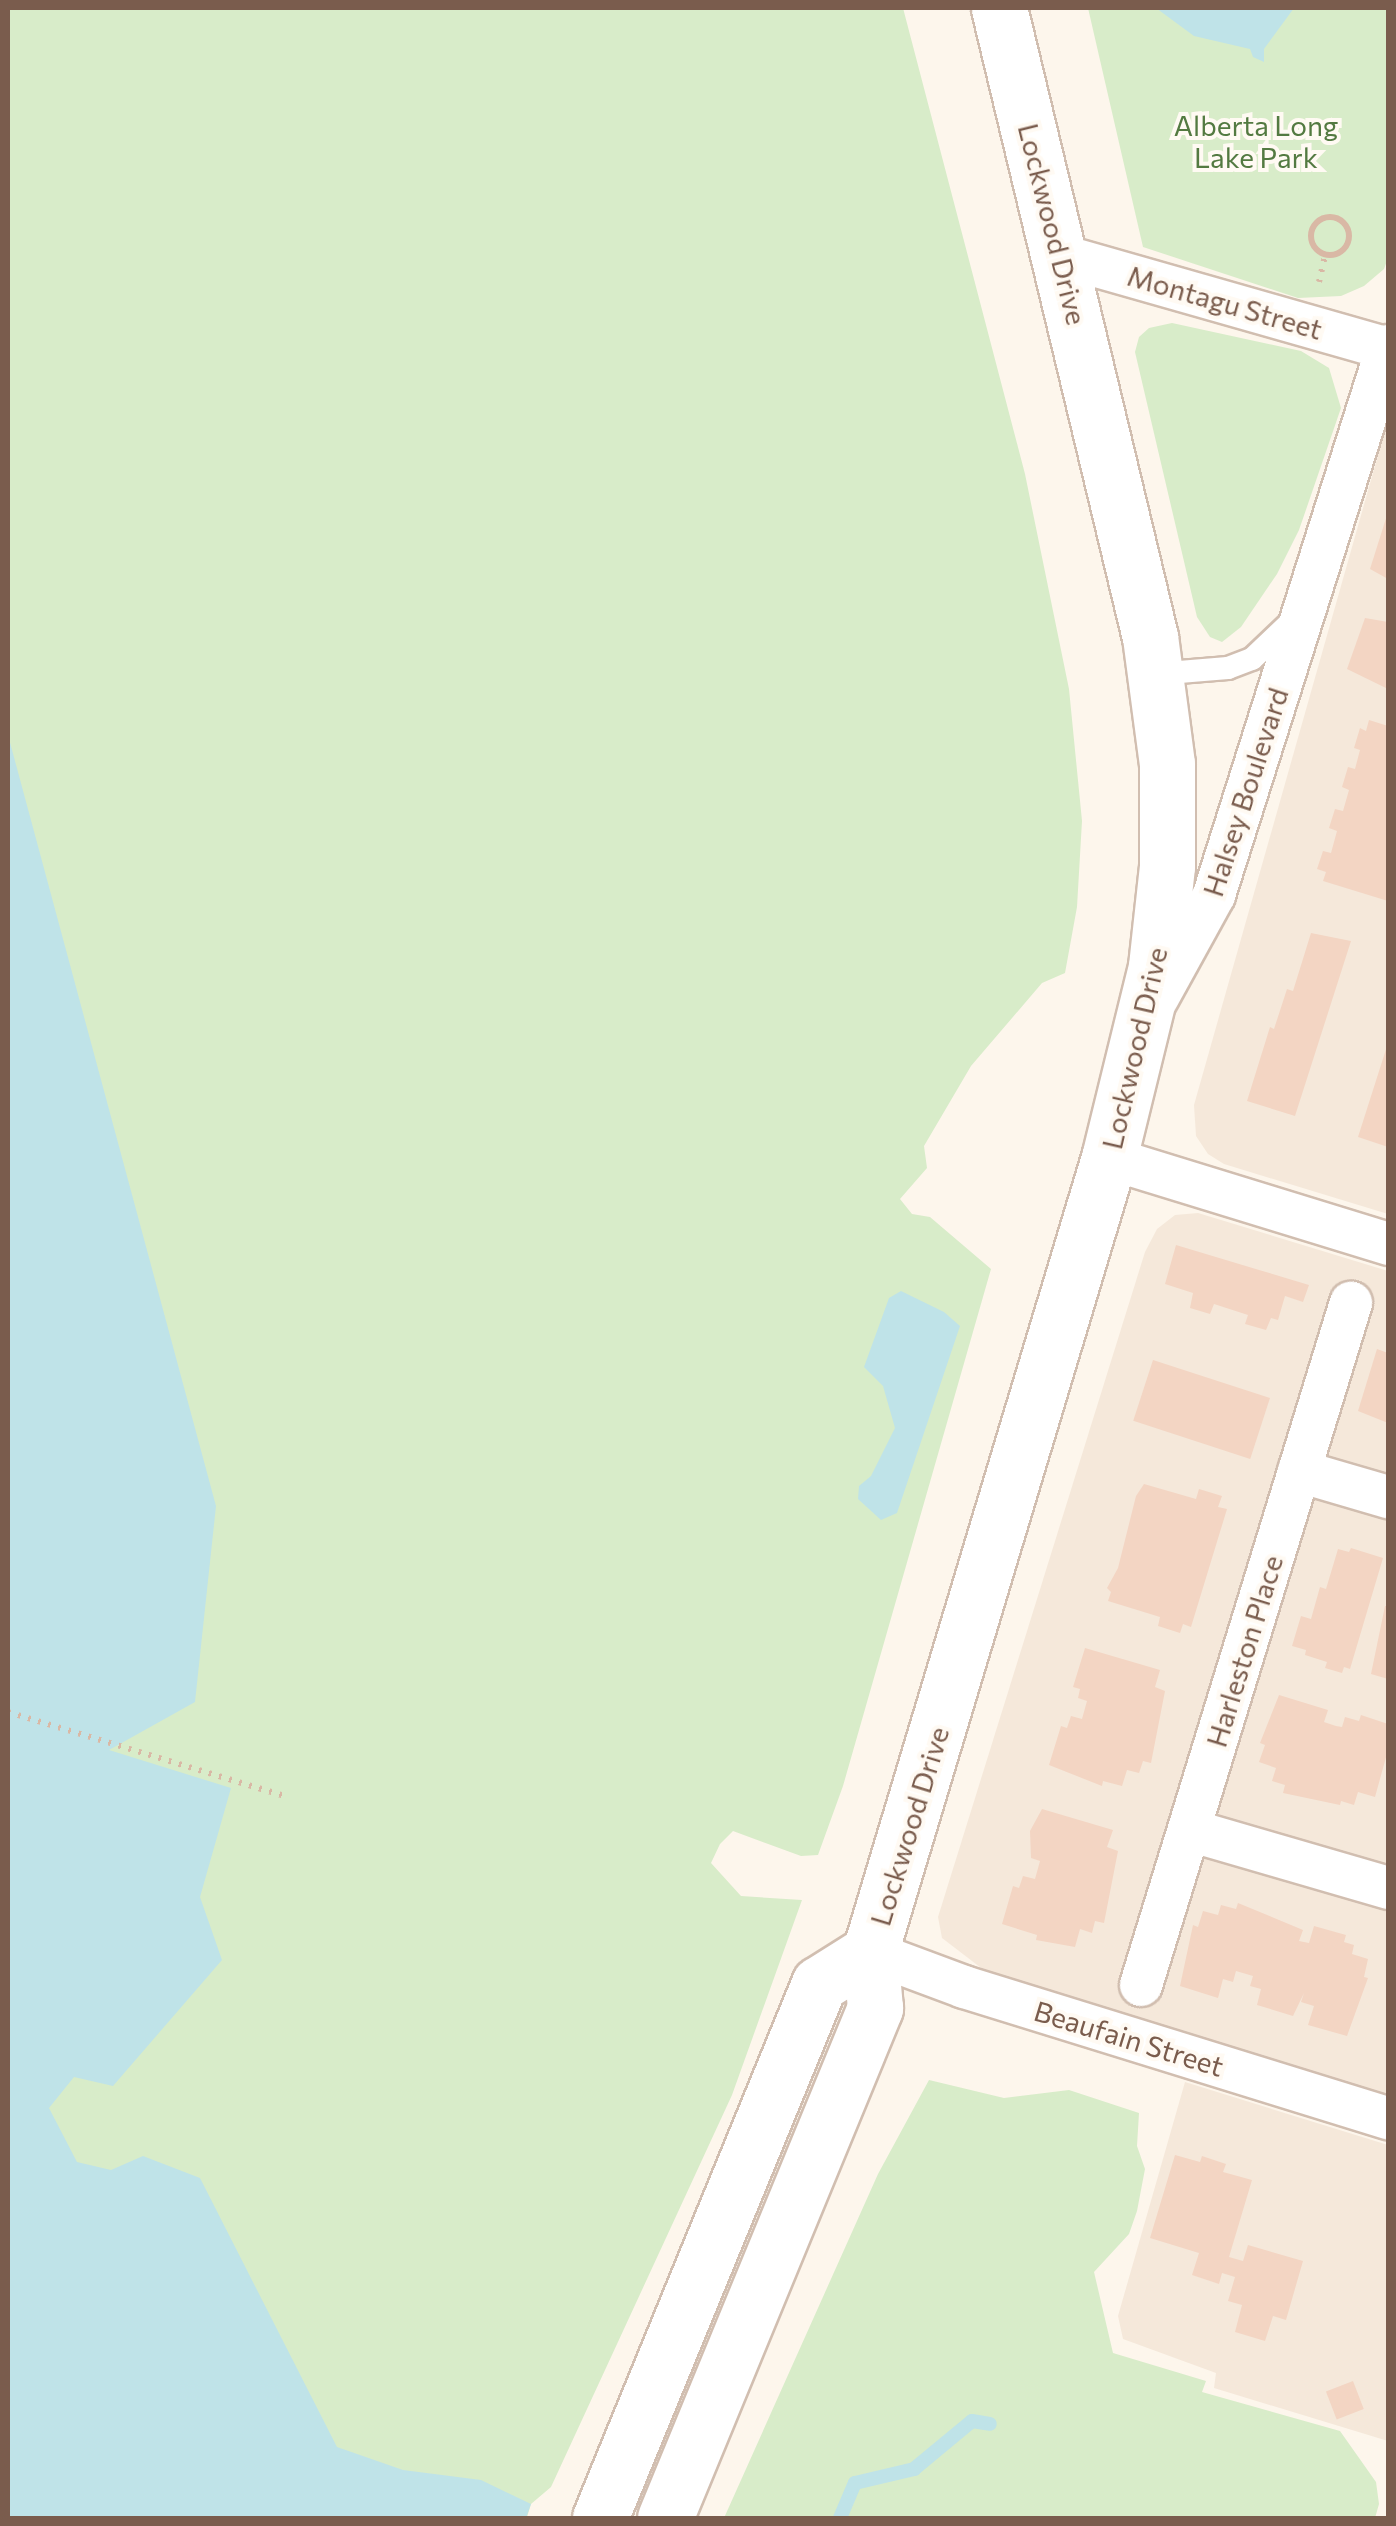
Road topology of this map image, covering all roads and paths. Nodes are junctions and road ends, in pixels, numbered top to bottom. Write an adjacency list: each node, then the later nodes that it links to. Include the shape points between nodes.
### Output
1 (1000, 8): 2 (main road, Lockwood Drive)
2 (1062, 256): 5 (street, Montagu Street); 7 (main road, Lockwood Drive)
3 (1325, 256): 3 (path, via 1344,251 1350,240 1343,221 1331,216 1311,230 1314,248); 4 (path)
4 (1319, 282)
5 (1388, 348): 6 (street, Halsey Boulevard)
6 (1306, 604): 7 (lane, Halsey Boulevard, via 1252,659 1228,668); 8 (street, Halsey Boulevard, via 1214,895)
7 (1155, 674): 8 (main road, Lockwood Drive, via 1167,764 1166,866 1156,966)
8 (1141, 1028): 9 (main road, Lockwood Drive)
9 (1109, 1158): 10 (street); 18 (main road, Lockwood Drive)
10 (1388, 1244)
11 (1351, 1303): 12 (street, Harleston Place)
12 (1299, 1471): 13 (street); 16 (street, Harleston Place)
13 (1388, 1498)
14 (8, 1712): 15 (path)
15 (288, 1797)
16 (1189, 1830): 17 (street); 19 (street, Harleston Place)
17 (1388, 1888)
18 (870, 1952): 20 (street, Beaufain Street); 21 (main road, Lockwood Drive, via 819,1984); 22 (main road, Lockwood Drive, via 875,2008)
19 (1142, 1984)
20 (1388, 2118)
21 (600, 2518)
22 (665, 2518)

